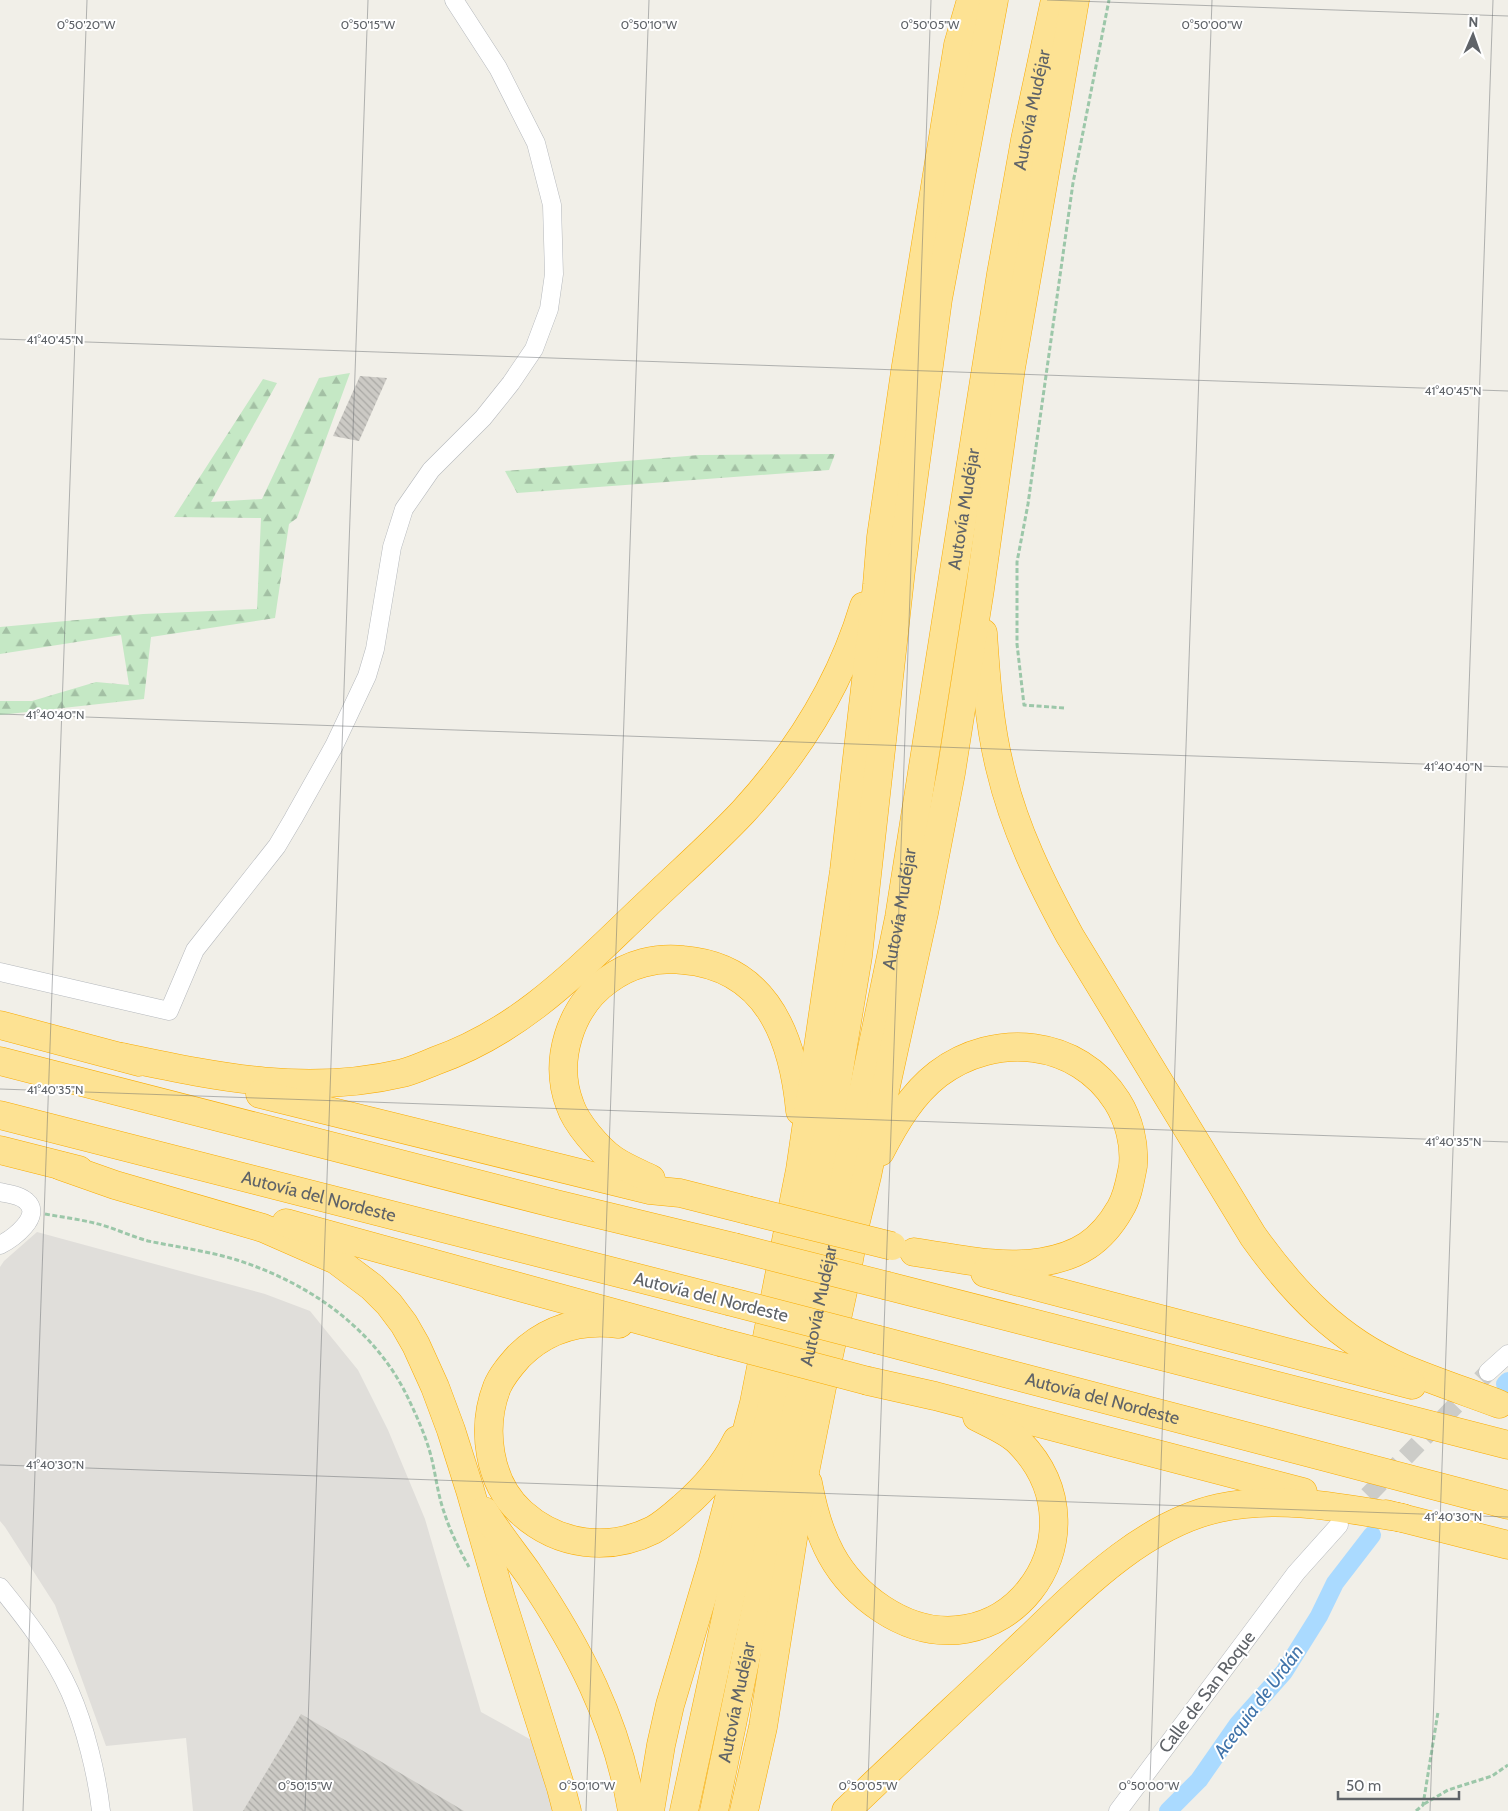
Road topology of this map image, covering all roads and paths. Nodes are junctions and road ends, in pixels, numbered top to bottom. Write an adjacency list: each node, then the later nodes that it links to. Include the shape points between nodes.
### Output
1 (454, 0): 10 (street, via 498,68 536,142 552,205 554,274 549,309 534,349 483,418 431,470 404,509 392,547 375,649 367,676 334,746 293,819 277,846 195,950 169,1011)
2 (972, 0): 7 (highway, via 956,55)
3 (994, 0): 46 (highway, Autovía Mudéjar, via 938,299 901,570 858,956 820,1184)
4 (1055, 0): 47 (highway, Autovía Mudéjar, via 1001,274 900,918)
5 (1075, 0): 8 (highway, via 1012,368)
6 (1109, 0): 9 (path, via 1073,183 1017,562 1017,644 1024,705)
7 (881, 537): 12 (highway, via 864,608 837,676 815,717 778,771 743,812 563,984 526,1013 458,1053 406,1072 344,1083 256,1082); 17 (highway, via 844,871)
8 (980, 589): 18 (highway, via 938,841); 29 (highway, via 992,728 1009,800 1026,848 1070,936 1253,1236 1299,1295 1348,1337 1401,1367)
9 (1064, 708)
10 (0, 972)
11 (0, 1026): 12 (highway)
12 (122, 1057): 20 (highway, via 649,1190)
13 (0, 1061): 30 (highway, bridge)
14 (0, 1115): 33 (highway, Autovía del Nordeste, bridge)
15 (0, 1150): 16 (highway)
16 (61, 1166): 24 (highway, via 120,1178); 32 (highway, via 263,1228 336,1260 372,1286 404,1324 416,1345 435,1387)
17 (800, 1170): 20 (highway, via 801,1122 793,1062 787,1040 767,1006 744,982 716,966 680,959 642,963 607,980 580,1010 564,1051 565,1089 577,1120 614,1160); 28 (highway)
18 (867, 1176): 23 (highway, via 892,1128 920,1092 939,1074 979,1053 997,1048 1045,1049 1068,1057 1107,1086 1126,1119 1134,1158 1123,1204 1104,1233 1077,1252 1020,1264 994,1264); 31 (highway)
19 (0, 1192): 21 (street, via 23,1198 30,1206)
20 (680, 1193): 23 (highway, bridge)
21 (30, 1212): 22 (street, via 22,1230); 37 (path, via 93,1222 146,1240 235,1259 292,1282 345,1317 388,1364 402,1386 427,1444 443,1511)
22 (0, 1245)
23 (903, 1249): 29 (highway, via 1084,1300 1446,1394)
24 (685, 1333): 27 (highway, bridge); 28 (highway, via 614,1323 566,1327 546,1334 509,1367 492,1402 489,1439 499,1480 521,1513 572,1541 595,1544 636,1537 654,1529 692,1499 720,1468)
25 (1508, 1354): 26 (street)
26 (1488, 1372)
27 (935, 1396): 31 (highway, via 1017,1441 1033,1458 1050,1493 1052,1541 1043,1570 1022,1600 993,1621 958,1631 917,1627 899,1620 859,1593 830,1556 812,1509); 34 (highway)
28 (754, 1403): 45 (highway, via 712,1564 670,1705)
29 (1504, 1405)
30 (1508, 1445)
31 (805, 1470): 48 (highway, via 771,1680)
32 (470, 1490): 43 (highway); 44 (highway, via 547,1602 588,1673 619,1752)
33 (1508, 1505)
34 (1403, 1518): 36 (highway); 49 (highway, via 1316,1504 1249,1503 1193,1516 1156,1533 1101,1572)
35 (1339, 1525): 50 (street, Calle de San Roque, via 1296,1573)
36 (1508, 1545)
37 (471, 1572)
38 (0, 1587): 42 (street, via 49,1655 70,1693 84,1733)
39 (1438, 1712): 41 (path)
40 (1508, 1765): 41 (path, via 1492,1776 1448,1790)
41 (1423, 1805): 51 (path)
42 (101, 1811)
43 (567, 1811)
44 (632, 1811)
45 (650, 1811)
46 (684, 1811)
47 (714, 1811)
48 (744, 1811)
49 (846, 1811)
50 (1118, 1811)
51 (1416, 1811)

